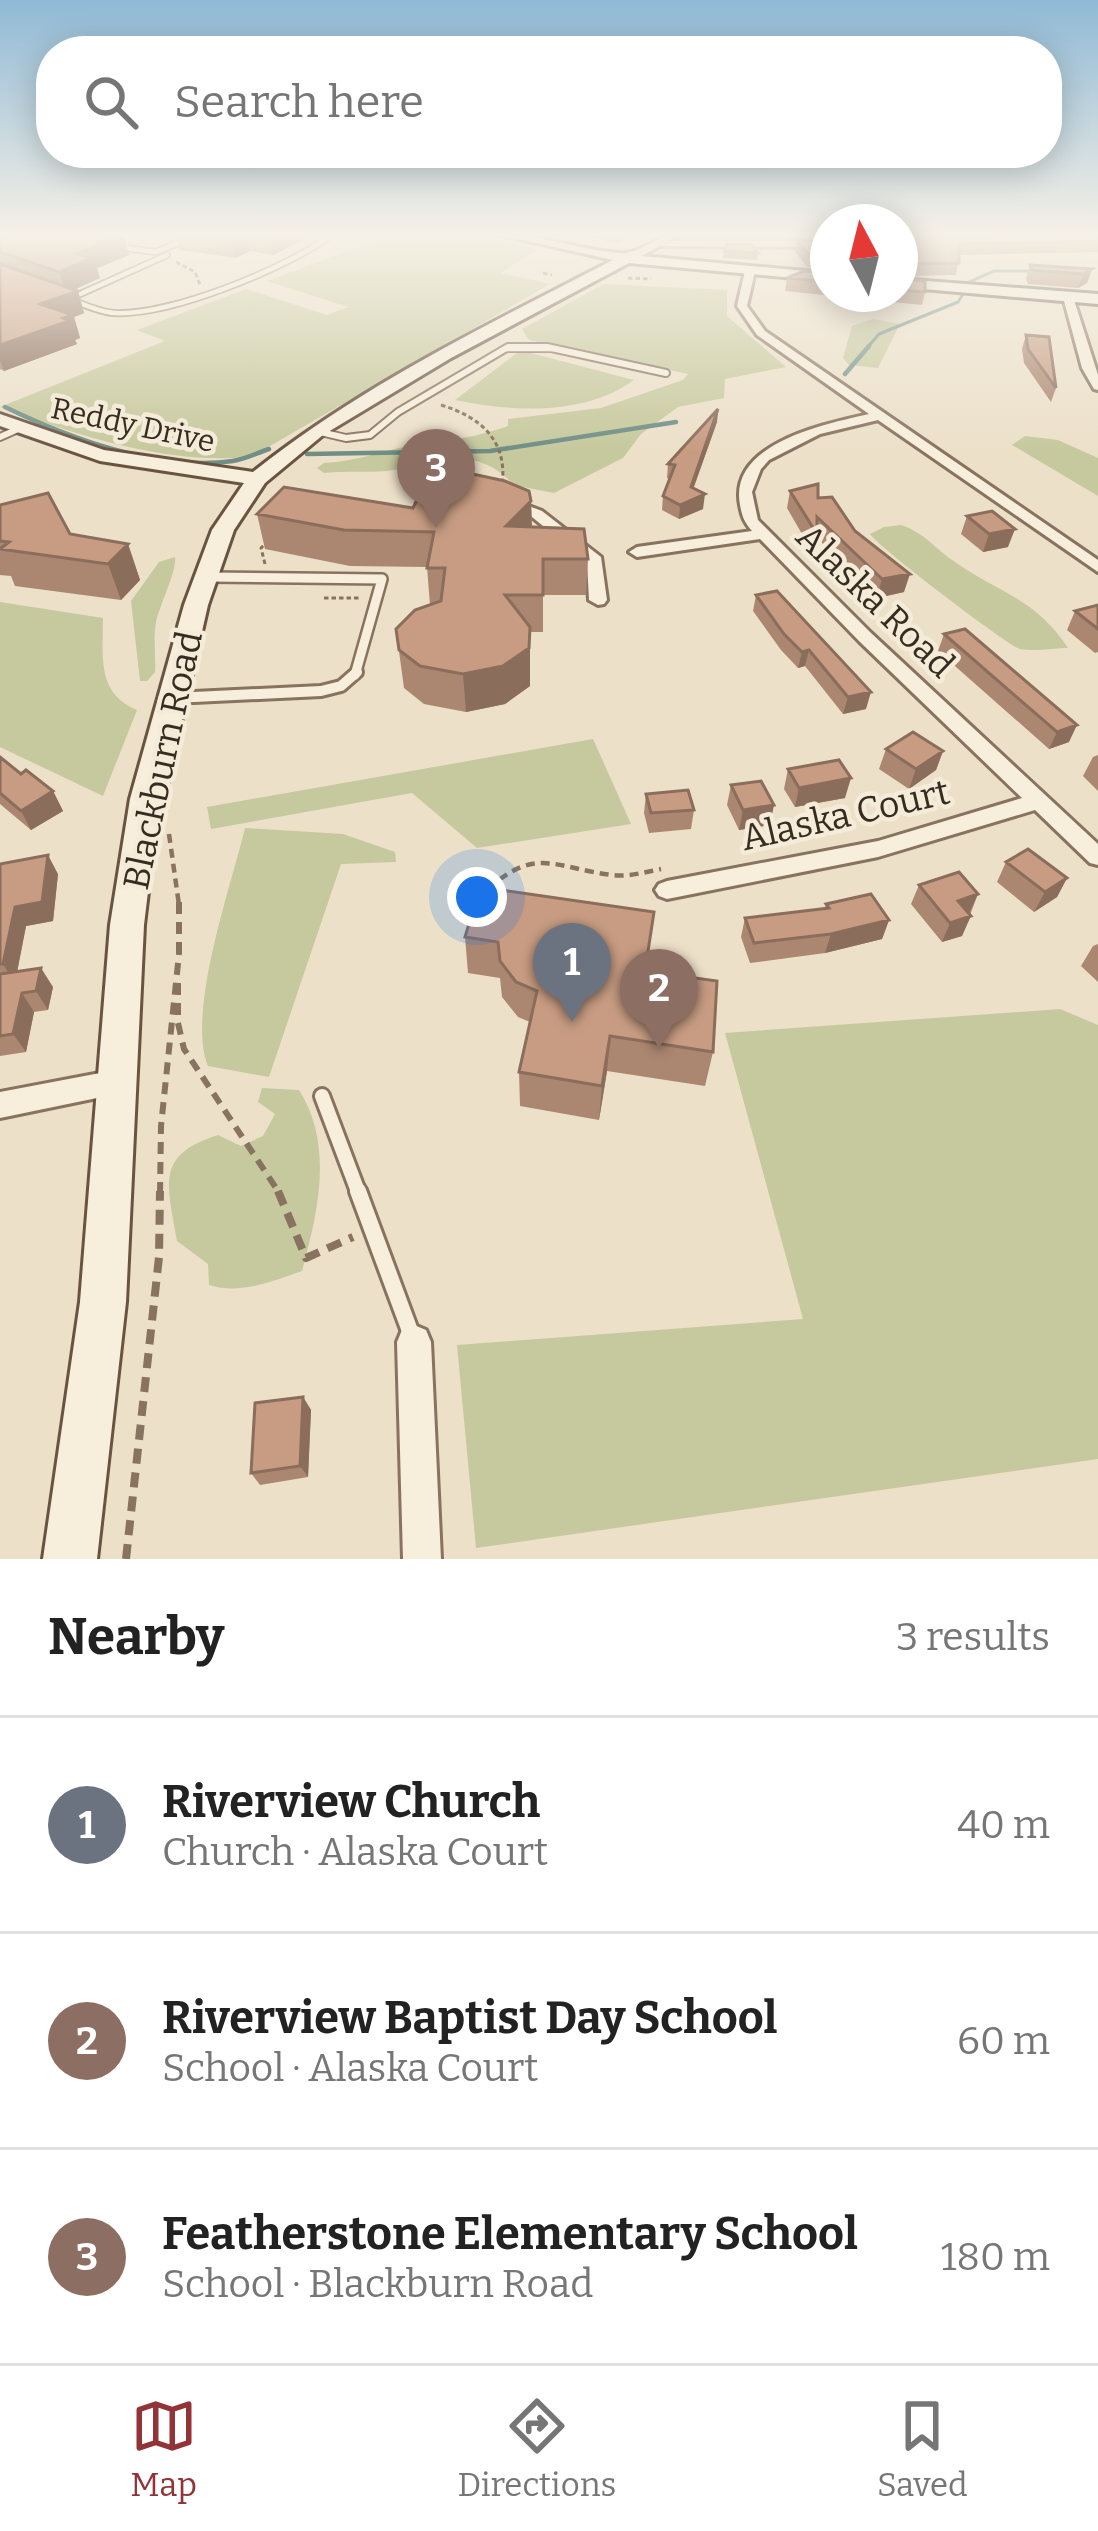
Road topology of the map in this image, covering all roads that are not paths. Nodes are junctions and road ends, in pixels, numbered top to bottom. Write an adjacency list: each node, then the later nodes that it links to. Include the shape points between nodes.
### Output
1 (100, 307): 2 (lane, via 128,314)
2 (155, 307)
3 (547, 307): 10 (street, Blackburn Road, via 445,354)
4 (743, 307): 8 (street, via 752,324)
5 (1071, 307): 7 (street)
6 (666, 373): 10 (lane, via 548,346 513,346 370,435)
7 (1098, 386)
8 (879, 416): 13 (street, Alaska Road, via 815,430 764,457 745,492); 15 (street)
9 (6, 429): 11 (street, Reddy Drive, via 119,459)
10 (316, 431): 11 (street, Blackburn Road)
11 (256, 478): 16 (street, Blackburn Road)
12 (492, 500): 17 (street, via 536,514 595,560)
13 (760, 534): 14 (street); 19 (street, Alaska Road)
14 (637, 552)
15 (1098, 568)
16 (205, 578): 18 (street, Blackburn Road); 18 (lane, via 382,579 358,670 345,686)
17 (598, 600)
18 (172, 698): 22 (street, Blackburn Road, via 131,892)
19 (1037, 800): 20 (street, Alaska Road); 21 (street, Alaska Court, via 878,849)
20 (1098, 857)
21 (667, 879)
22 (116, 1083): 24 (street); 26 (street, Blackburn Road, via 103,1302)
23 (322, 1096): 25 (lane)
24 (0, 1105)
25 (414, 1342): 27 (street)
26 (70, 1559)
27 (422, 1559)

